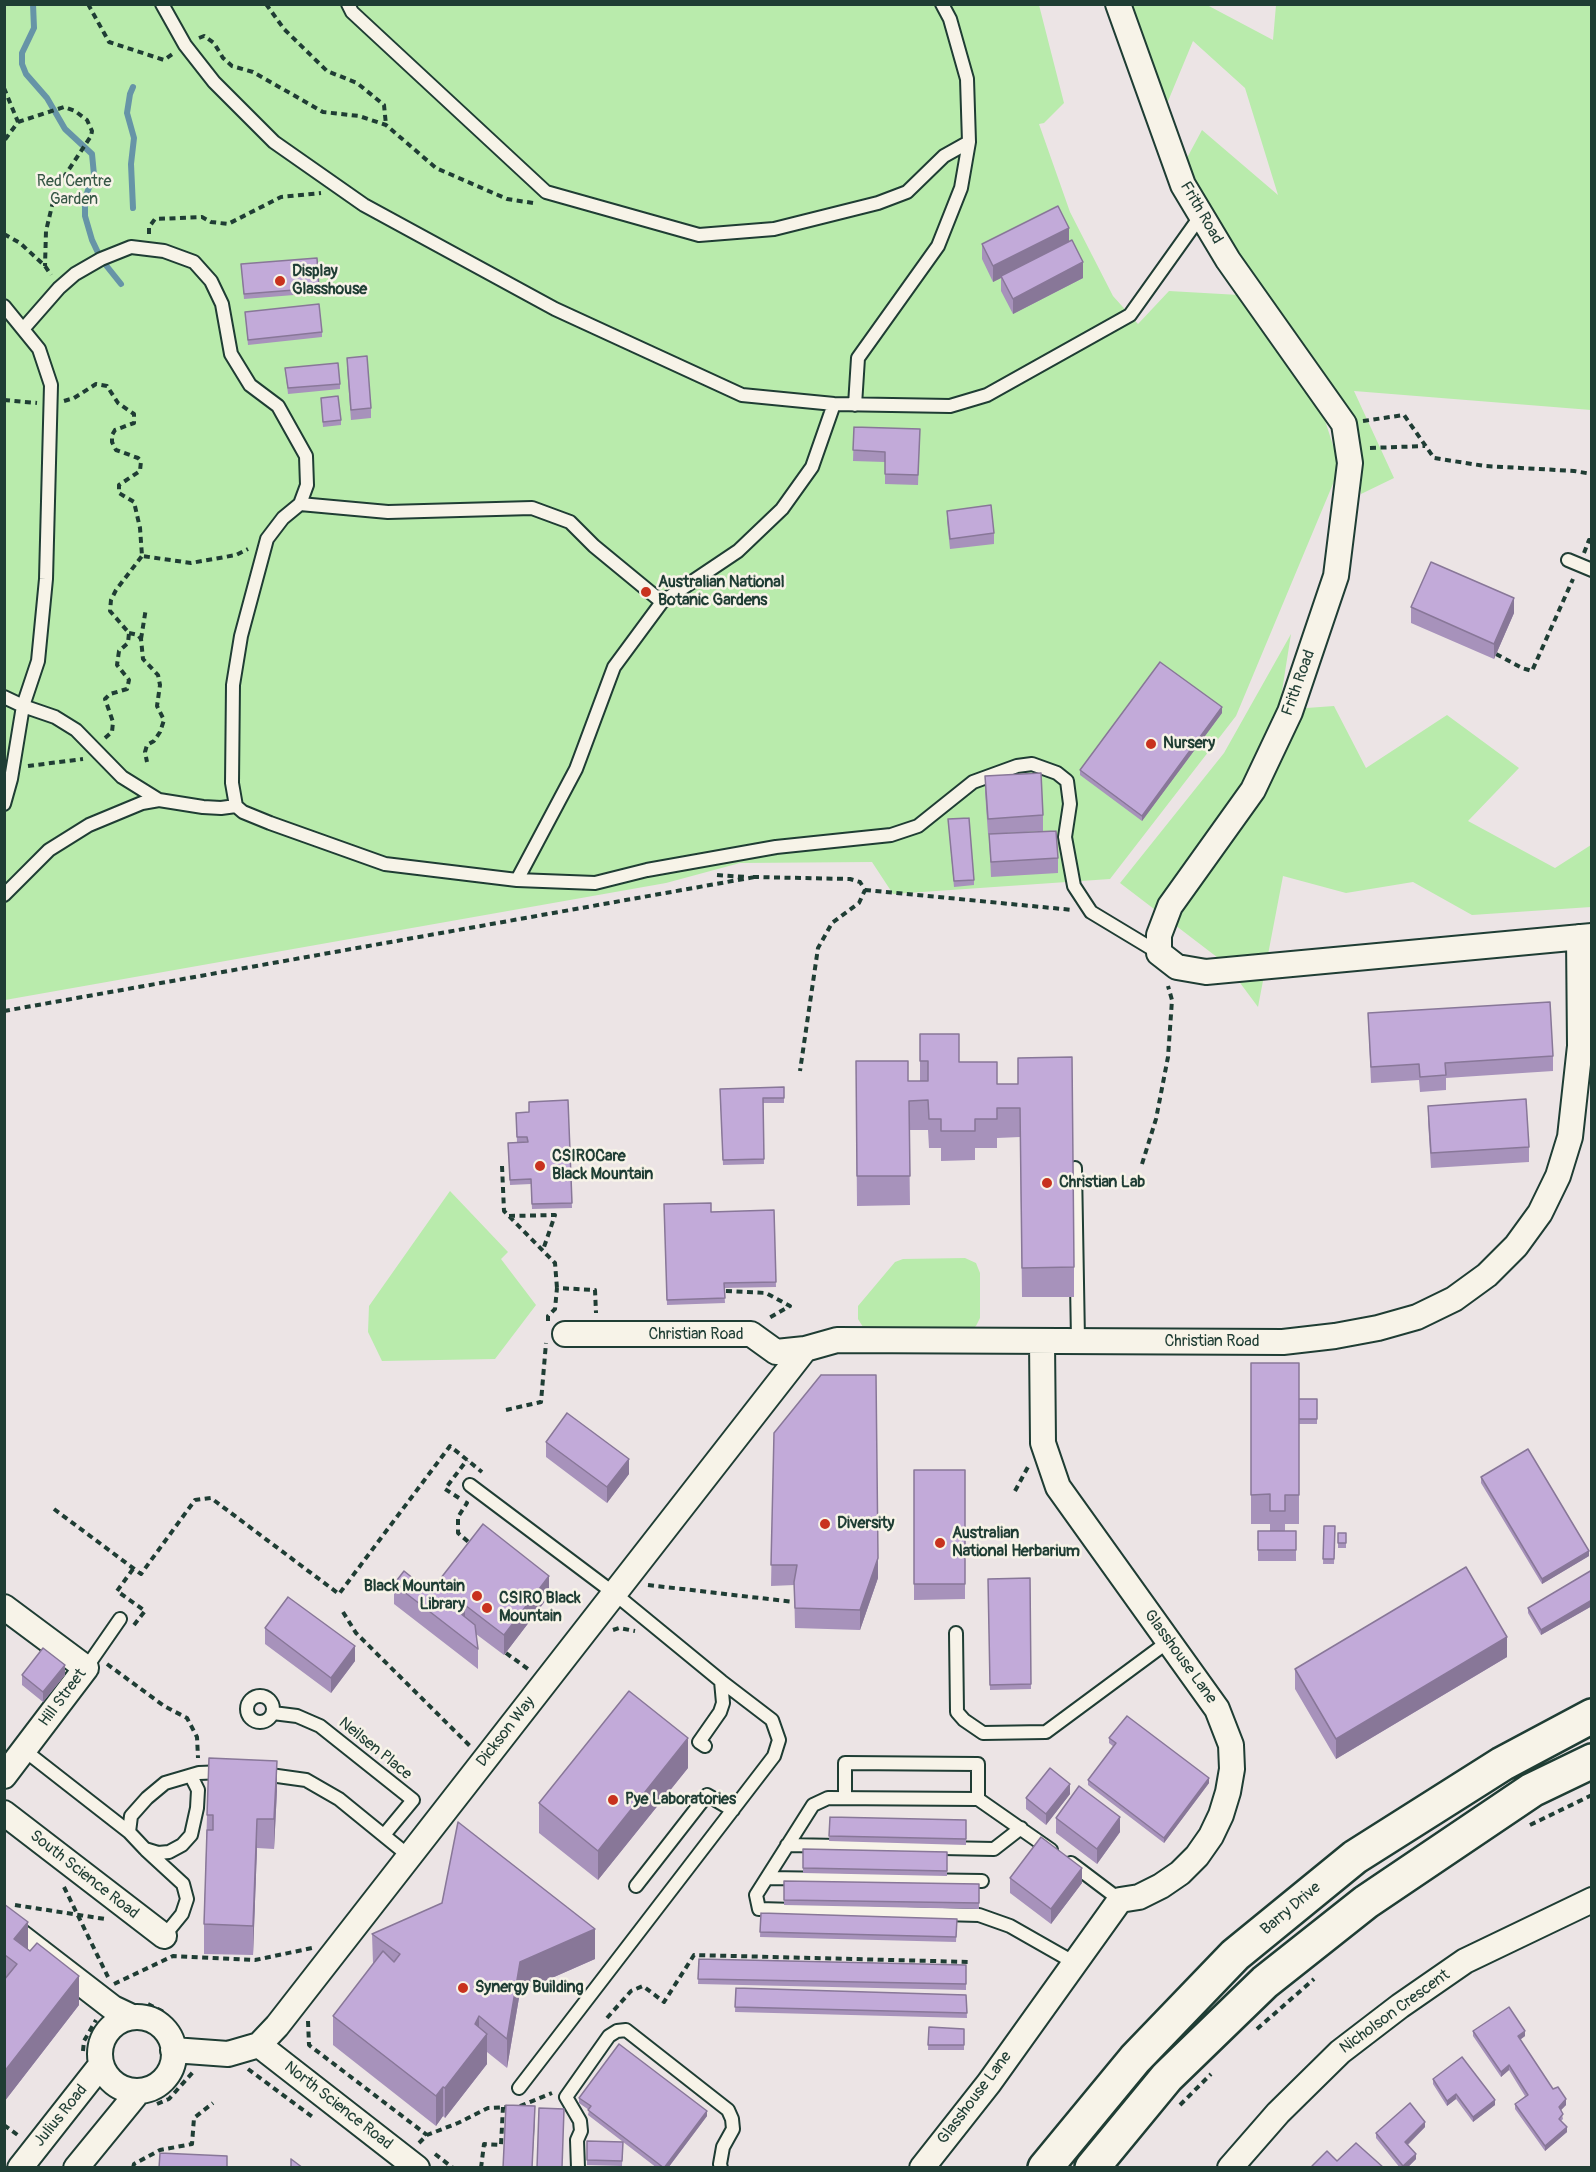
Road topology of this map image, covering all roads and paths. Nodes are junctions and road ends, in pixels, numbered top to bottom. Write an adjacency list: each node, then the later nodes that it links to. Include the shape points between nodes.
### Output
1 (88, 4): 7 (path, via 109,42 164,60)
2 (162, 4): 7 (lane)
3 (266, 4): 10 (path, via 327,71 357,83 384,105)
4 (348, 4): 14 (lane, via 352,12)
5 (942, 4): 12 (lane, via 967,79)
6 (1118, 4): 15 (street, Frith Road, via 1183,185)
7 (185, 45): 10 (path, via 204,36 232,66 253,72 323,112 359,116); 13 (lane, via 214,82 274,142)
8 (4, 88): 9 (path)
9 (18, 122): 11 (path); 18 (path, via 60,107 69,108 87,120 92,131 56,189 46,231)
10 (386, 125): 14 (path, via 436,168 507,199 534,203)
11 (4, 141)
12 (969, 142): 14 (lane, via 944,156 907,192 774,229 699,236); 25 (lane, via 961,188 938,246 858,358)
13 (342, 190): 17 (path, via 281,197 228,224 202,217 154,219 149,228); 24 (lane, via 555,309 742,395)
14 (546, 192)
15 (1202, 214): 25 (lane, via 1130,315 987,395 950,406); 26 (street, Frith Road, via 1228,260)
16 (4, 234): 18 (path)
17 (150, 249): 19 (lane, via 131,247 101,259); 30 (lane, via 194,262 211,281 222,304 231,354 250,385 278,406 306,456 307,485)
18 (45, 266): 19 (path)
19 (59, 288): 21 (lane)
20 (4, 306): 21 (lane)
21 (24, 328): 23 (lane, via 39,349 51,385)
22 (4, 400): 23 (path)
23 (51, 404): 33 (path, via 74,398 96,384 107,386 134,414 134,423 116,430 112,442 116,450 141,461 140,471 119,485 119,493 134,502); 42 (lane, via 46,579 38,661)
24 (834, 404): 25 (lane); 36 (lane, via 812,467 782,509 738,551)
25 (855, 405)
26 (1344, 424): 27 (path, via 1404,416); 28 (street, Frith Road)
27 (1426, 446): 28 (path); 29 (path, via 1434,458)
28 (1348, 449): 56 (street, Frith Road, via 1350,463 1336,576 1290,712 1253,790 1170,906 1159,935)
29 (1592, 474)
30 (300, 504): 31 (lane); 36 (lane, via 388,512 532,508 570,522 601,553)
31 (267, 539): 33 (path, via 236,555 191,563); 48 (lane, via 232,685 232,783)
32 (1592, 541): 34 (path)
33 (142, 556): 38 (path, via 111,600 110,611)
34 (1574, 563): 35 (lane); 40 (path, via 1532,670)
35 (1592, 570)
36 (662, 602): 51 (lane, via 614,667 576,769)
37 (146, 608): 39 (path)
38 (129, 633): 39 (path); 43 (path, via 128,644 119,651 117,665 129,680 128,689 110,693 105,699 113,722 112,732)
39 (141, 639): 44 (path, via 143,659 158,675 157,706 164,720 154,741 147,745)
40 (1496, 654)
41 (4, 698): 42 (lane)
42 (22, 706): 43 (lane, via 55,717 76,730); 45 (lane)
43 (95, 750): 45 (path, via 85,759); 46 (lane, via 122,777)
44 (147, 762)
45 (12, 771): 47 (lane)
46 (159, 800): 48 (lane, via 203,807); 53 (lane, via 89,825 49,850)
47 (4, 804)
48 (236, 806): 51 (lane, via 243,813 385,864)
49 (710, 875): 50 (path)
50 (755, 878): 52 (path, via 850,879 860,882); 57 (path)
51 (517, 880): 54 (lane, via 595,883 776,847 891,835 918,826 973,782 1032,764 1058,773 1067,782 1070,804 1065,837 1074,886)
52 (864, 890): 54 (path); 58 (path, via 859,903 832,923 818,948)
53 (4, 895)
54 (1091, 912): 56 (lane)
55 (1585, 936): 56 (street, via 1206,972 1177,967); 66 (street, Christian Road, via 1580,1046 1570,1137 1558,1176 1540,1213 1516,1246 1487,1275 1454,1299 1417,1317 1335,1336 1283,1342)
56 (1159, 953): 59 (path, via 1172,1000 1168,1058)
57 (4, 1011)
58 (800, 1071)
59 (1142, 1164)
60 (502, 1166): 62 (path, via 504,1211)
61 (1075, 1168): 66 (lane)
62 (509, 1216): 63 (path); 63 (path, via 555,1215)
63 (543, 1250): 64 (path, via 555,1263)
64 (557, 1287)
65 (565, 1334): 68 (street, Christian Road, via 751,1334 776,1352); 69 (path, via 546,1335 541,1402)
66 (1078, 1340): 67 (street, Christian Road)
67 (1042, 1341): 68 (street, Christian Road, via 837,1340); 88 (street, Glasshouse Lane, via 1043,1443 1058,1487)
68 (805, 1349): 79 (street, Dickson Way)
69 (506, 1410)
70 (467, 1460): 72 (path); 76 (path, via 445,1489 467,1503 458,1517 458,1533); 77 (path, via 450,1446 339,1594 211,1498 195,1500 141,1574)
71 (1030, 1464): 74 (path)
72 (485, 1475)
73 (470, 1485): 79 (lane)
74 (1015, 1491)
75 (54, 1509): 77 (path)
76 (478, 1550)
77 (133, 1569): 82 (path, via 117,1591)
78 (641, 1584): 80 (path)
79 (615, 1594): 92 (lane); 114 (street, Dickson Way)
80 (794, 1602)
81 (4, 1607): 90 (street)
82 (145, 1611)
83 (343, 1612): 97 (path, via 356,1633)
84 (120, 1619): 90 (lane, Hill Street)
85 (608, 1632): 86 (path, via 619,1628)
86 (638, 1632)
87 (956, 1633): 88 (lane, via 957,1712 984,1733 1046,1732)
88 (1168, 1641): 118 (street, Glasshouse Lane, via 1217,1709 1232,1745 1228,1792 1211,1836 1197,1856 1161,1886 1139,1897)
89 (506, 1653): 91 (path)
90 (91, 1662): 96 (street, Hill Street); 101 (path, via 187,1718 198,1737)
91 (533, 1674)
92 (721, 1681): 95 (lane, via 723,1703 699,1742); 106 (lane, via 772,1720 779,1740 774,1756)
93 (273, 1713): 111 (lane, Neilsen Place, via 297,1716 320,1725 412,1800)
94 (1592, 1716): 152 (main road, Barry Drive, via 1502,1764 1354,1857 1235,1955 1135,2059)
95 (705, 1746)
96 (24, 1750): 102 (street, Hill Street); 110 (lane)
97 (474, 1750)
98 (1592, 1761): 153 (main road, via 1532,1790 1376,1895 1265,1982 1167,2077)
99 (231, 1772): 101 (lane)
100 (255, 1773): 111 (lane, via 306,1780 339,1799)
101 (195, 1774): 110 (lane, via 165,1784 147,1798 130,1816); 113 (lane, via 197,1808 191,1835 169,1852)
102 (4, 1776)
103 (1592, 1795): 108 (path)
104 (845, 1798): 105 (lane); 105 (lane, via 845,1763 978,1764); 112 (lane, via 828,1798 813,1805)
105 (978, 1799): 109 (lane)
106 (733, 1810): 117 (lane, via 706,1795); 138 (lane)
107 (4, 1813): 123 (street, South Science Road)
108 (1527, 1826)
109 (1021, 1828): 112 (lane, via 994,1849); 118 (lane)
110 (129, 1832): 113 (lane)
111 (384, 1835): 114 (lane)
112 (787, 1845): 115 (lane)
113 (145, 1849): 123 (lane, via 183,1884 187,1899 182,1914)
114 (409, 1856): 134 (street, Dickson Way)
115 (767, 1878): 116 (lane); 127 (lane, via 756,1895 759,1910 979,1916 1010,1926)
116 (982, 1881)
117 (636, 1886)
118 (1120, 1900): 127 (street, Glasshouse Lane)
119 (1592, 1900): 154 (street, Nicholson Crescent, via 1465,1961 1400,2006 1340,2052 1278,2113)
120 (4, 1903): 121 (path)
121 (108, 1919)
122 (4, 1924): 129 (street, via 113,2008)
123 (164, 1936)
124 (323, 1945): 125 (path)
125 (255, 1960)
126 (971, 1962): 131 (path, via 694,1955 664,2001 643,1986 631,1991)
127 (1075, 1963): 151 (street, Glasshouse Lane)
128 (1322, 1973): 132 (path)
129 (137, 2010): 133 (street); 133 (path, via 151,2004 162,2011); 135 (street, via 105,2034 99,2055)
130 (308, 2015): 142 (path, via 309,2045 427,2136 488,2108)
131 (602, 2025)
132 (1250, 2036)
133 (179, 2044): 134 (street, via 228,2054); 140 (street, via 170,2070)
134 (259, 2045): 147 (street, North Science Road)
135 (101, 2066): 140 (street, via 116,2085); 144 (street, Julius Road)
136 (198, 2066): 140 (path, via 170,2098)
137 (1218, 2067): 143 (path)
138 (519, 2088)
139 (566, 2097): 142 (path, via 556,2091 523,2106); 149 (lane, via 580,2121 581,2131 576,2140); 150 (lane, via 609,2036 627,2030 728,2110 733,2129 723,2147)
140 (145, 2099): 145 (street)
141 (213, 2103): 146 (path, via 194,2118 192,2144 160,2150)
142 (503, 2107): 148 (path, via 501,2145 484,2144)
143 (1179, 2107)
144 (20, 2168)
145 (76, 2168)
146 (133, 2168)
147 (417, 2168)
148 (481, 2168)
149 (578, 2168)
150 (721, 2168)
151 (922, 2168)
152 (1045, 2168)
153 (1092, 2168)
154 (1230, 2168)

